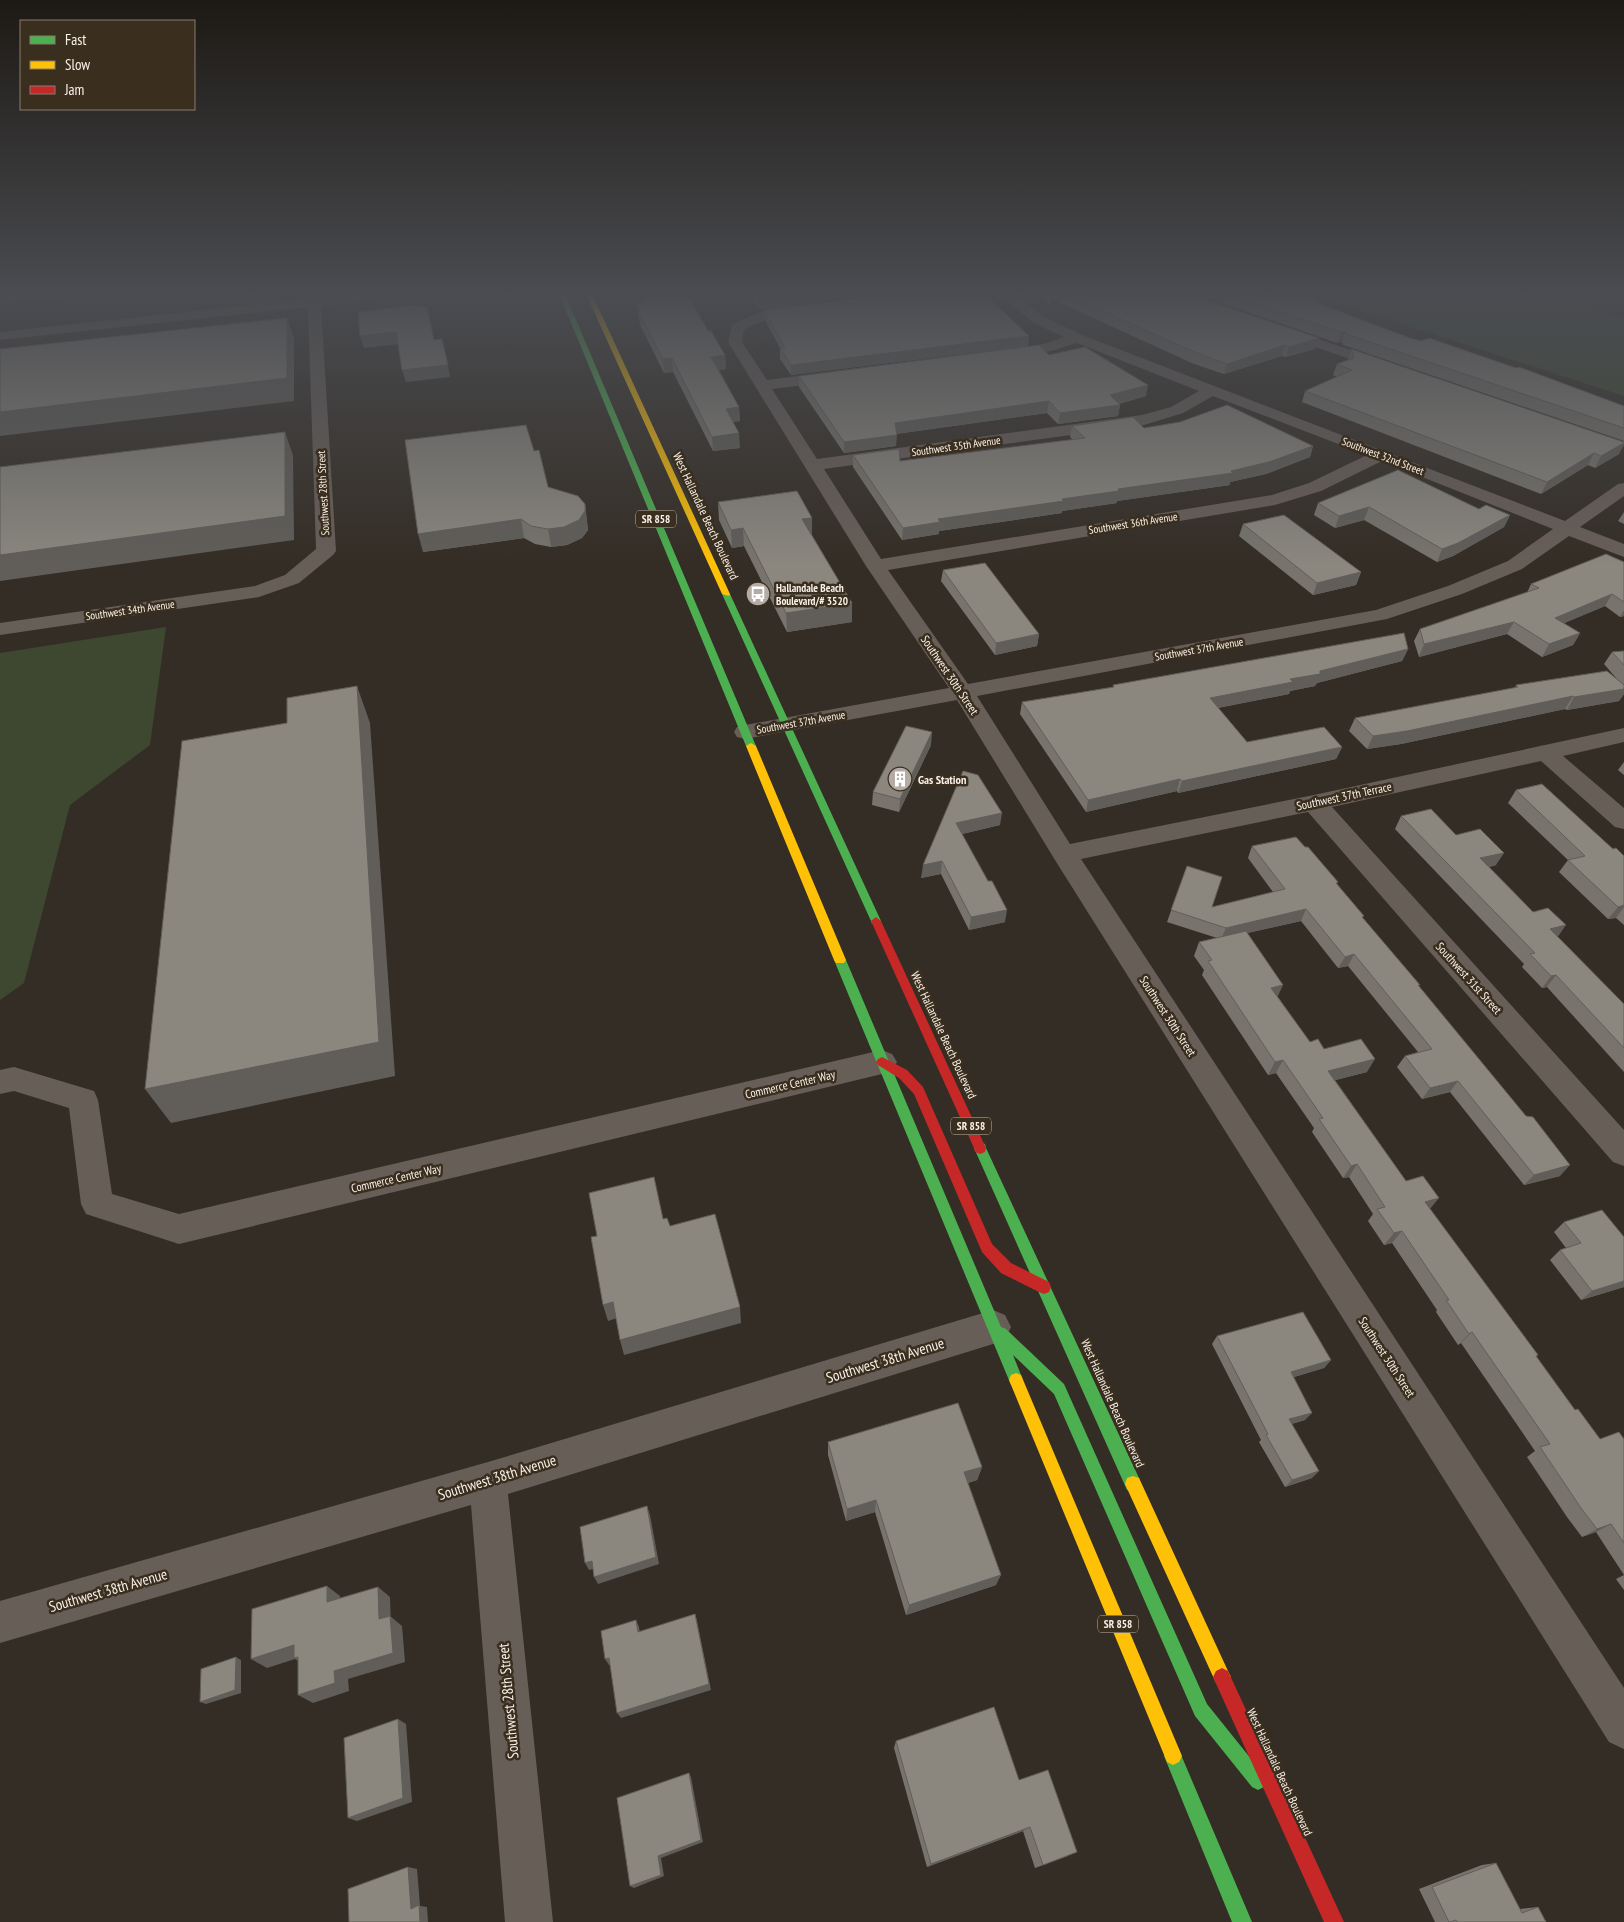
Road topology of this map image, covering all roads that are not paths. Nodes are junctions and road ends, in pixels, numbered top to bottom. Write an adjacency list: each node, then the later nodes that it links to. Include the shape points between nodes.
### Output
1 (764, 385): 12 (street, Southwest 30th Street)
2 (318, 386): 19 (street, Southwest 28th Street, via 326,551 292,579)
3 (600, 386): 9 (main road, SR 858)
4 (631, 386): 8 (main road, West Hallandale Beach Boulevard / SR 858)
5 (1197, 386): 6 (street, Southwest 32nd Street)
6 (1210, 391): 11 (street, Southwest 32nd Street); 12 (street, Southwest 35th Avenue, via 1177,410 1144,420)
7 (632, 412): 8 (main road)
8 (646, 419): 15 (main road, West Hallandale Beach Boulevard / SR 858)
9 (616, 424): 10 (main road); 23 (main road, SR 858)
10 (636, 436)
11 (1381, 455): 16 (street, Southwest 32nd Street); 18 (street, Southwest 36th Avenue, via 1315,487 1275,500)
12 (814, 465): 18 (street, Southwest 30th Street)
13 (1624, 488): 16 (street, Southwest 37th Avenue)
14 (666, 492): 15 (main road)
15 (687, 506): 22 (main road, West Hallandale Beach Boulevard / SR 858)
16 (1567, 529): 17 (street, Southwest 32nd Street); 21 (street, Southwest 37th Avenue, via 1515,565 1455,590 1380,615)
17 (1624, 552)
18 (876, 566): 21 (street, Southwest 30th Street)
19 (259, 591): 20 (street, Southwest 34th Avenue)
20 (0, 629)
21 (963, 692): 22 (street, Southwest 37th Avenue); 28 (street, Southwest 30th Street)
22 (787, 725): 23 (street, Southwest 37th Avenue); 32 (main road, West Hallandale Beach Boulevard / SR 858)
23 (745, 732): 29 (main road, SR 858)
24 (1624, 735): 25 (street, Southwest 37th Terrace)
25 (1545, 752): 26 (street, Southwest 37th Terrace); 27 (street)
26 (1314, 803): 28 (street, Southwest 37th Terrace); 31 (street, Southwest 31st Street)
27 (1624, 821)
28 (1064, 854): 36 (street, Southwest 30th Street)
29 (882, 1062): 30 (street, Commerce Center Way, via 178,1229 97,1204 84,1100 14,1079); 32 (main road, via 901,1071 919,1091 987,1248 998,1263 1011,1272); 33 (main road, SR 858)
30 (0, 1082)
31 (1624, 1152)
32 (1044, 1287): 37 (main road, West Hallandale Beach Boulevard / SR 858)
33 (993, 1326): 34 (street, Southwest 38th Avenue); 37 (main road, via 1059,1389 1201,1710); 39 (main road, SR 858)
34 (488, 1481): 35 (street, Southwest 38th Avenue); 38 (street, Southwest 28th Street)
35 (0, 1622)
36 (1624, 1727)
37 (1286, 1816): 40 (main road, West Hallandale Beach Boulevard / SR 858)
38 (529, 1922)
39 (1242, 1922)
40 (1334, 1922)

